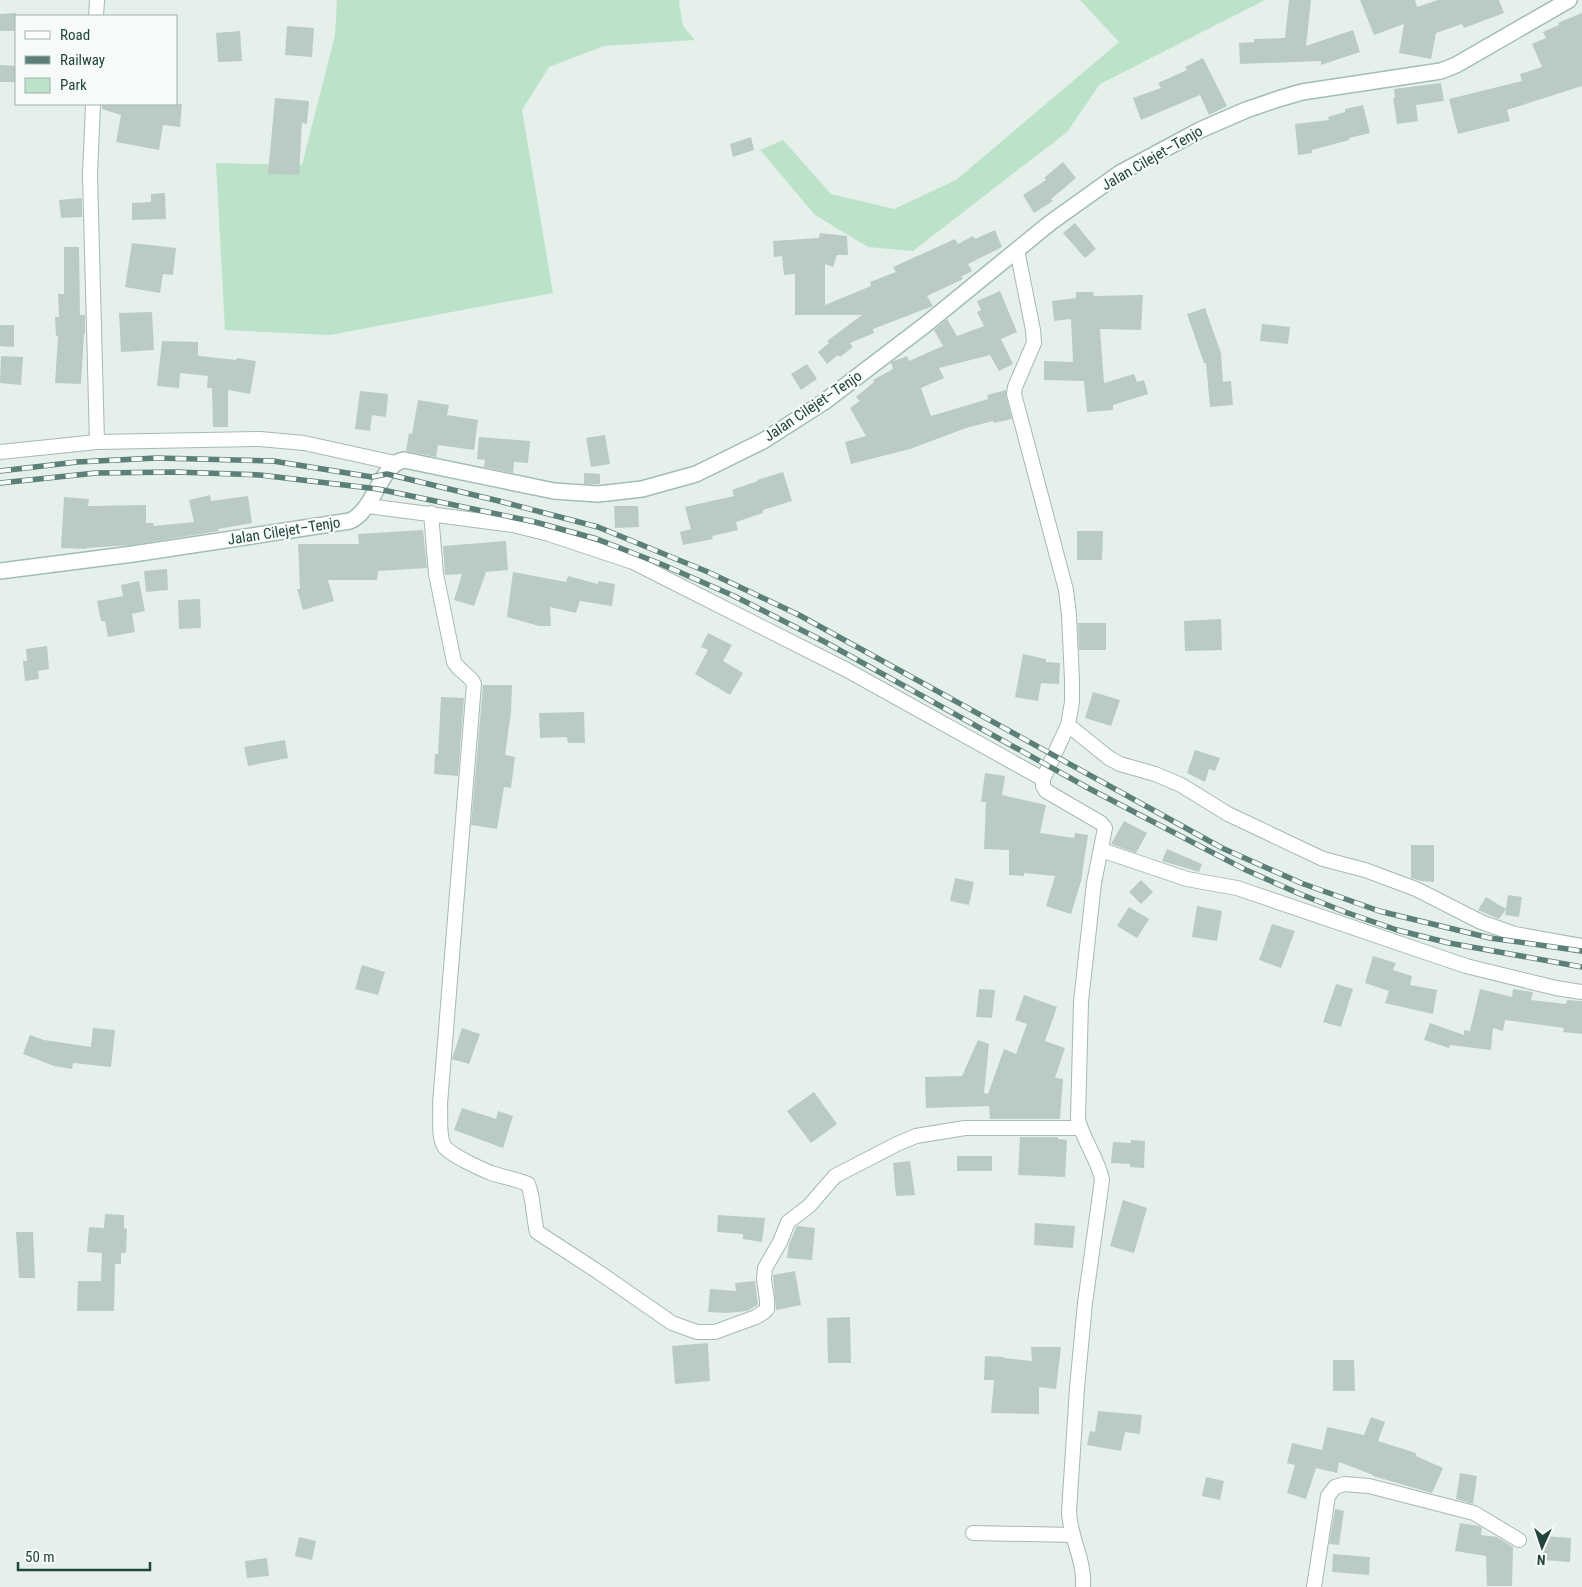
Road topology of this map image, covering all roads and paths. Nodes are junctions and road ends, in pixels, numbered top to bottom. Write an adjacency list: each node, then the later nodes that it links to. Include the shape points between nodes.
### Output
1 (97, 0): 3 (street)
2 (1568, 0): 5 (main road, Jalan Cilejet–Tenjo, via 1441,71 1302,92 1246,110 1200,130 1120,173)
3 (96, 15)
4 (93, 105): 6 (street, via 90,175)
5 (1017, 250): 8 (main road, Jalan Cilejet–Tenjo, via 824,402 763,440 696,474 642,489 598,494 554,491 409,460); 12 (street, via 1034,343 1014,394 1066,590 1072,680)
6 (97, 442): 7 (street); 8 (street, via 288,441)
7 (0, 452)
8 (395, 463): 9 (main road, Jalan Cilejet–Tenjo)
9 (368, 506): 10 (street); 11 (main road, Jalan Cilejet–Tenjo, via 356,518 343,522)
10 (431, 513): 13 (street, via 540,531 633,562 847,670); 17 (street, via 436,574 454,662 474,684 440,1104 441,1135 445,1147 491,1173 528,1184 537,1232 672,1323 697,1332 715,1332 764,1312 767,1300 765,1268 788,1222 809,1206 835,1176 916,1136 965,1128)
11 (0, 571)
12 (1068, 725): 13 (street); 15 (street, via 1120,764 1181,785 1228,814 1323,860 1365,870 1416,889 1481,922 1515,934)
13 (1043, 779): 14 (street, via 1046,791 1105,828)
14 (1101, 850): 16 (street, via 1187,880 1237,888 1466,966); 17 (street, via 1080,1002)
15 (1582, 946)
16 (1582, 992)
17 (1080, 1128): 19 (street, via 1098,1164 1102,1180 1076,1388 1069,1512)
18 (973, 1533): 19 (street)
19 (1073, 1535): 21 (street, via 1084,1574)
20 (1519, 1540): 22 (street, via 1484,1518 1464,1510 1369,1486 1344,1484 1334,1487 1328,1496)
21 (1083, 1587)
22 (1314, 1587)

